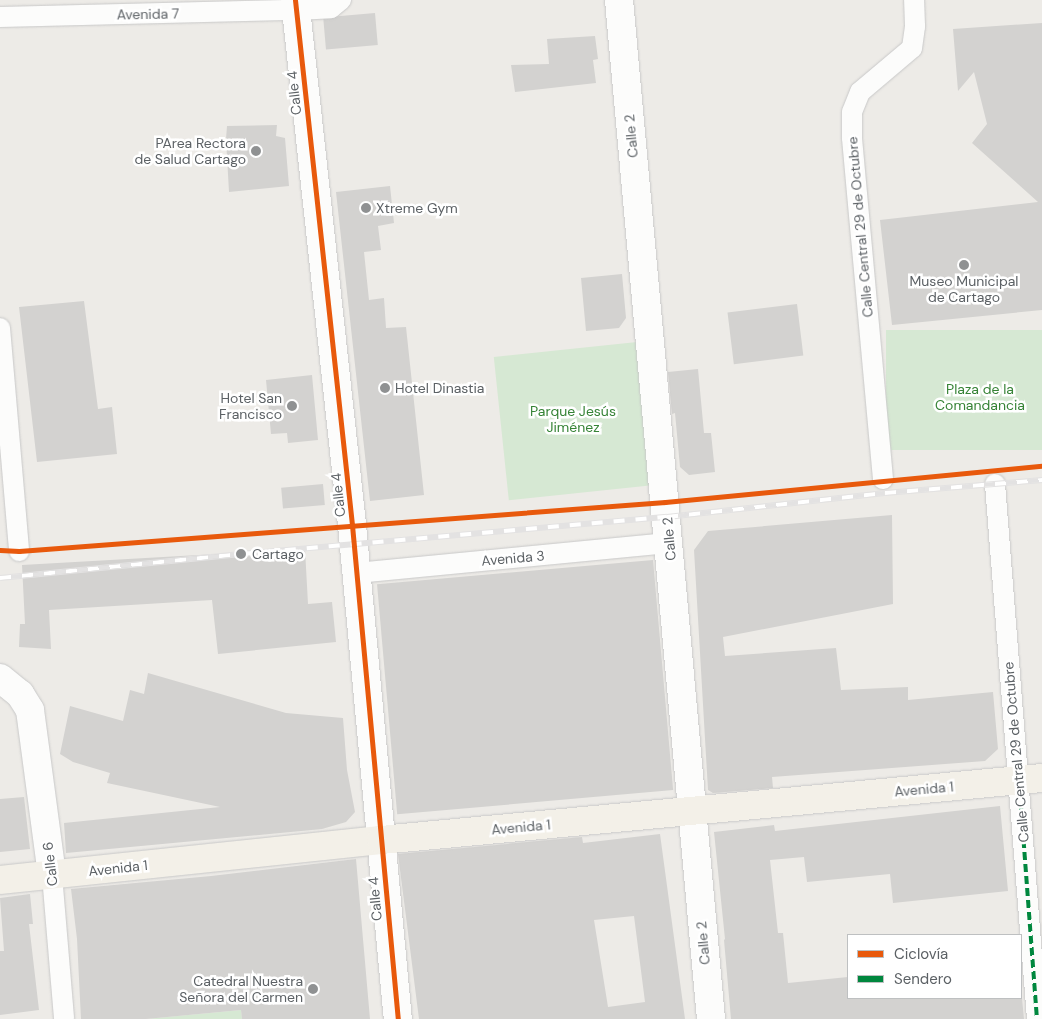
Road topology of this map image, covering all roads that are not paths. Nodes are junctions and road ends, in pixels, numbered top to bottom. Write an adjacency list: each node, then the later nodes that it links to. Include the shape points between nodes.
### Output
1 (341, 0): 4 (street, Avenida 7, via 331,8)
2 (619, 0): 9 (street, Calle 2)
3 (914, 0): 7 (street, Calle Central 29 de Octubre, via 912,48 860,92 852,112)
4 (296, 5): 5 (street, Avenida 7); 11 (street, Calle 4)
5 (0, 17)
6 (0, 334): 10 (street)
7 (883, 479)
8 (995, 484): 13 (street, Calle Central 29 de Octubre)
9 (669, 543): 11 (street, Avenida 3); 14 (street, Calle 2)
10 (19, 551)
11 (356, 573): 15 (street, Calle 4)
12 (0, 678): 16 (street, Calle 6, via 20,694 30,710)
13 (1030, 779): 14 (main road, Avenida 1); 21 (street, Calle Central 29 de Octubre)
14 (691, 811): 15 (main road, Avenida 1); 20 (street, Calle 2)
15 (381, 840): 16 (main road, Avenida 1); 19 (street, Calle 4)
16 (52, 875): 17 (main road, Avenida 1); 18 (street, Calle 6)
17 (0, 880)
18 (64, 1019)
19 (398, 1019)
20 (711, 1019)
21 (1037, 1019)

